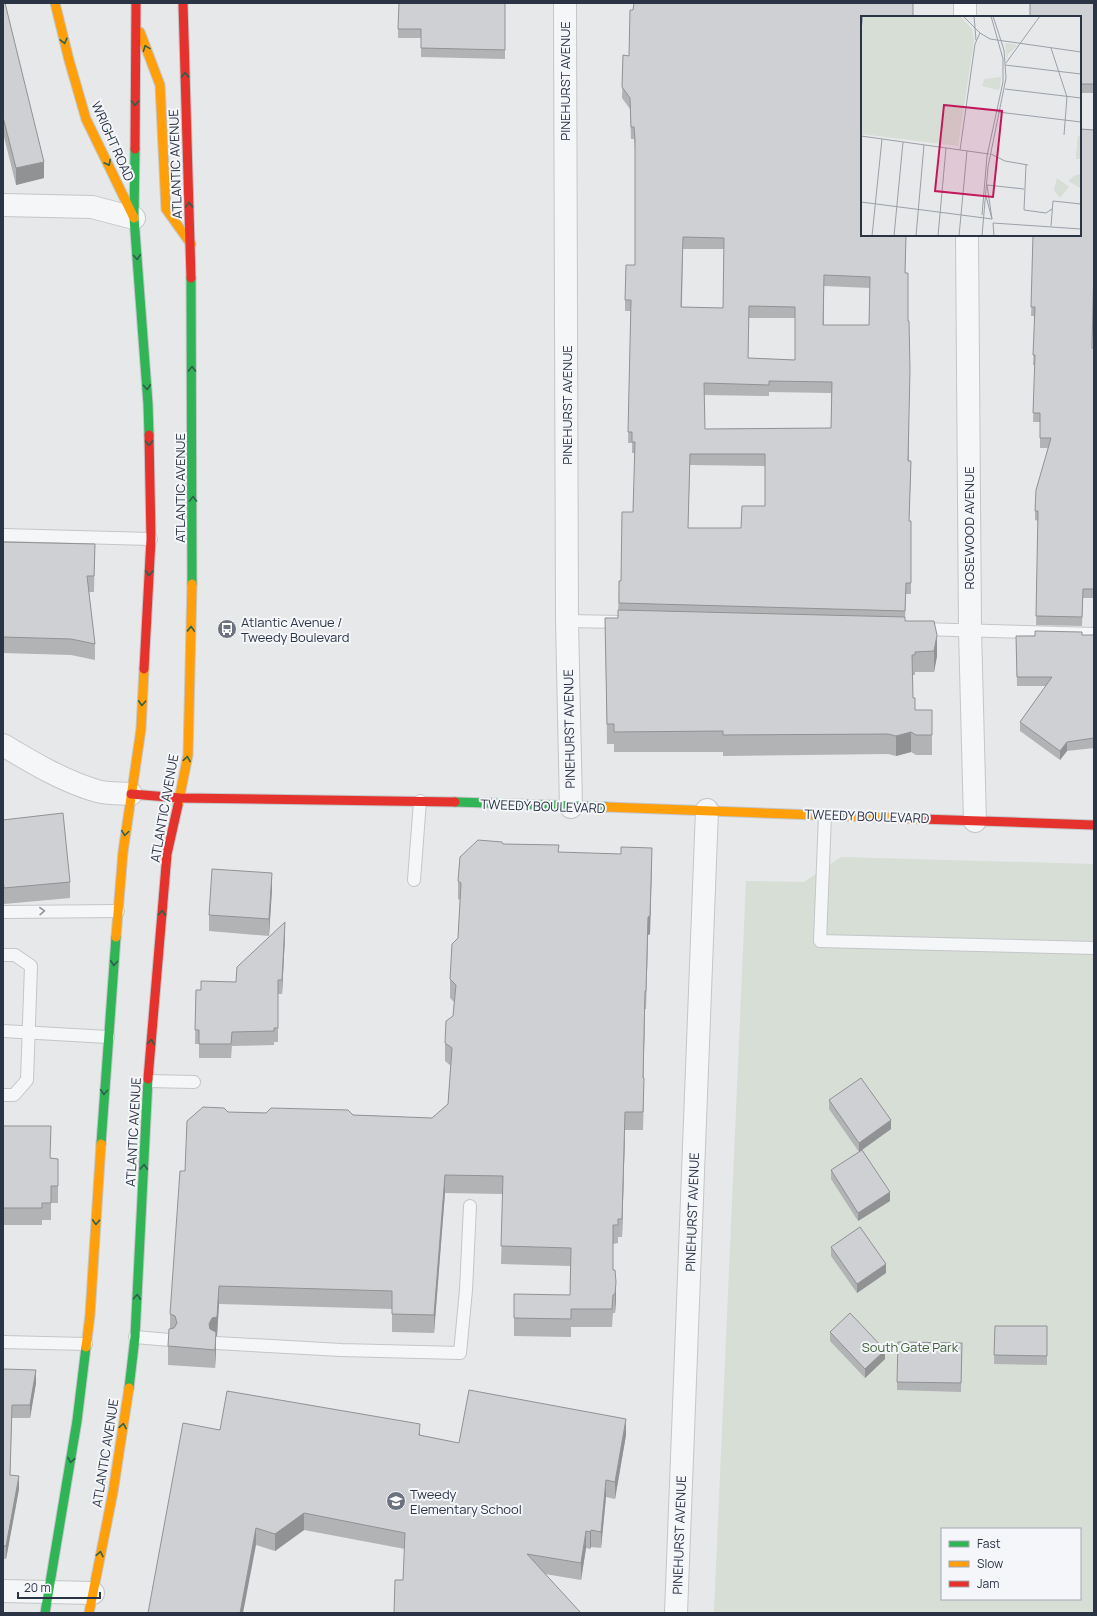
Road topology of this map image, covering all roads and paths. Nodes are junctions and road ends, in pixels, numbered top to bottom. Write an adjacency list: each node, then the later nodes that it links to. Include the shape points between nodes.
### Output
1 (55, 3): 10 (main road, WRIGHT ROAD, one-way to 10, via 86,119)
2 (127, 3): 8 (main road)
3 (136, 3): 8 (main road)
4 (183, 3): 12 (main road, ATLANTIC AVENUE, one-way to 4)
5 (565, 3): 15 (street, PINEHURST AVENUE)
6 (965, 3): 7 (street)
7 (965, 16)
8 (136, 22): 10 (main road, one-way to 10); 12 (main road, one-way to 8, via 166,209 160,85)
9 (3, 205): 10 (street, via 92,207)
10 (134, 218): 14 (main road, one-way to 14, via 148,404)
11 (967, 236): 18 (street, ROSEWOOD AVENUE)
12 (190, 244): 22 (main road, ATLANTIC AVENUE, one-way to 12, via 188,755 193,560)
13 (3, 535): 14 (lane)
14 (151, 539): 21 (main road, one-way to 21, via 141,729)
15 (567, 621): 16 (lane); 24 (street, PINEHURST AVENUE)
16 (630, 622)
17 (907, 628): 18 (lane)
18 (970, 630): 19 (lane); 27 (street, ROSEWOOD AVENUE)
19 (1094, 634)
20 (3, 745): 21 (street, TWEEDY BOULEVARD, via 49,772 87,788 98,792)
21 (130, 794): 22 (main road, TWEEDY BOULEVARD); 30 (main road, one-way to 30)
22 (180, 798): 23 (main road, TWEEDY BOULEVARD); 37 (main road, ATLANTIC AVENUE, one-way to 22, via 167,854)
23 (420, 801): 24 (main road, TWEEDY BOULEVARD); 29 (lane)
24 (571, 807): 25 (main road, TWEEDY BOULEVARD)
25 (708, 810): 26 (main road, TWEEDY BOULEVARD); 50 (street, PINEHURST AVENUE)
26 (825, 815): 27 (main road, TWEEDY BOULEVARD); 32 (lane, via 820,941)
27 (975, 821): 28 (main road, TWEEDY BOULEVARD)
28 (1094, 825)
29 (414, 880)
30 (118, 911): 31 (lane, one-way to 30); 36 (main road, one-way to 36)
31 (3, 912)
32 (1094, 948)
33 (3, 955): 35 (lane, via 15,955 31,966)
34 (3, 1031): 35 (lane)
35 (28, 1032): 36 (lane); 39 (lane, via 27,1080 14,1095)
36 (108, 1037): 45 (main road, one-way to 45)
37 (148, 1081): 38 (lane); 41 (main road, ATLANTIC AVENUE, one-way to 37)
38 (194, 1082)
39 (3, 1095)
40 (470, 1206): 44 (lane, via 460,1353)
41 (135, 1337): 42 (lane); 48 (main road, ATLANTIC AVENUE, one-way to 41, via 113,1492)
42 (170, 1340)
43 (3, 1342): 45 (lane)
44 (216, 1343)
45 (86, 1344): 47 (main road, one-way to 47, via 77,1421)
46 (3, 1591): 47 (street)
47 (49, 1592): 48 (street); 49 (main road)
48 (91, 1603)
49 (45, 1613)
50 (676, 1613)

